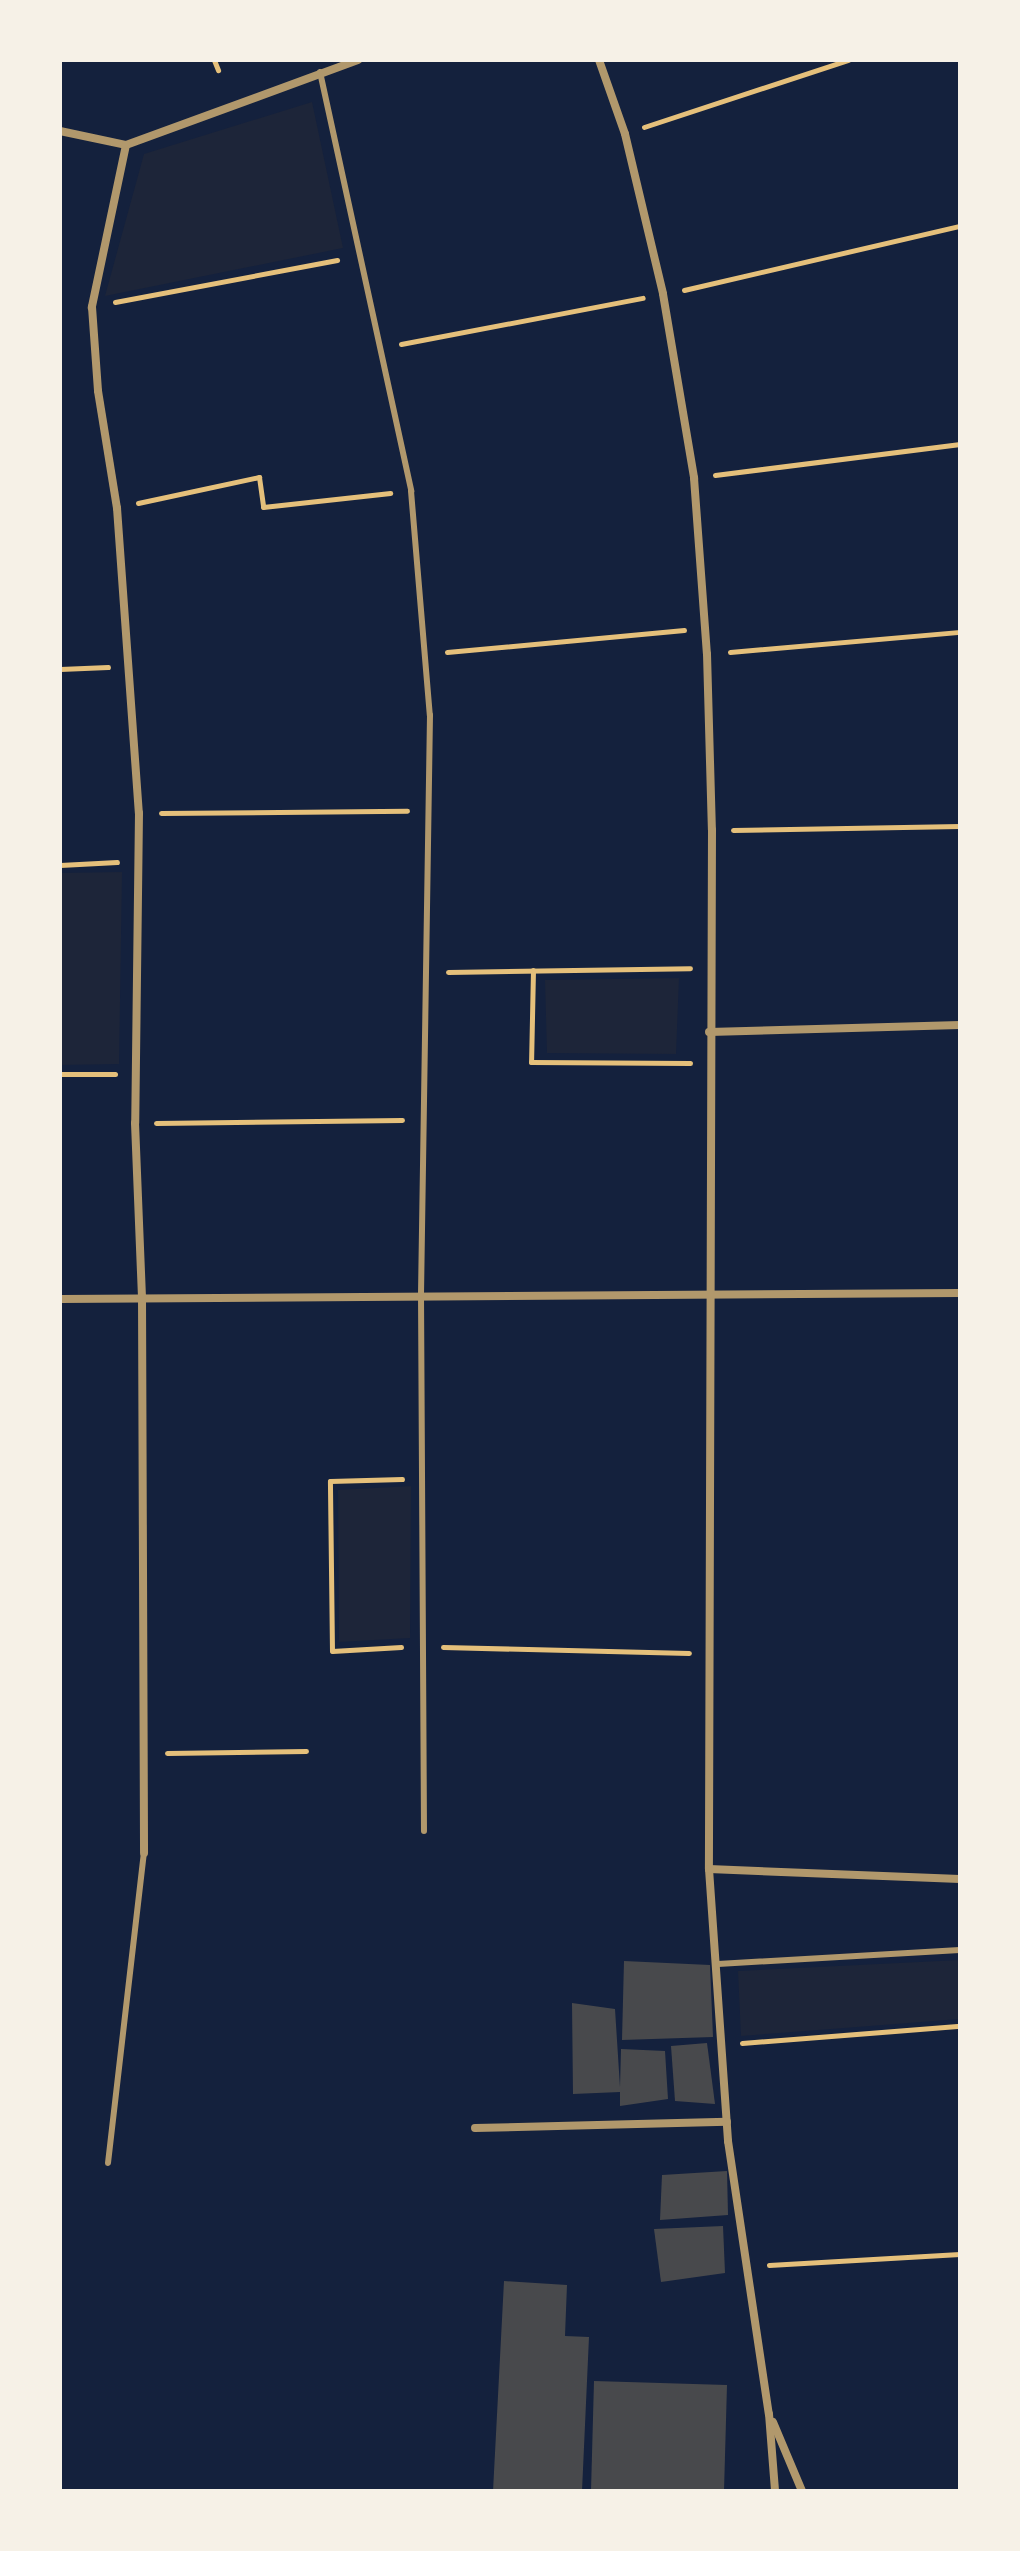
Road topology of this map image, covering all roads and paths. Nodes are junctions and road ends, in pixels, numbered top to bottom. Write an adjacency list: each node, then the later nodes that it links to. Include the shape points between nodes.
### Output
1 (214, 60): 5 (path)
2 (358, 60): 6 (street)
3 (599, 60): 8 (street)
4 (848, 60): 8 (path)
5 (218, 70)
6 (320, 72): 9 (street); 11 (lane)
7 (60, 131): 9 (street)
8 (625, 134): 12 (street)
9 (126, 145): 13 (street)
10 (960, 226): 12 (path)
11 (358, 256): 13 (path); 14 (lane)
12 (663, 294): 14 (path); 16 (street)
13 (92, 307): 18 (street, via 98,391)
14 (379, 349): 17 (lane)
15 (960, 444): 16 (path)
16 (694, 478): 19 (street)
17 (411, 491): 18 (path, via 263,507 259,477); 21 (lane)
18 (117, 508): 23 (street)
19 (705, 628): 21 (path); 22 (street)
20 (960, 632): 22 (path)
21 (424, 654): 25 (lane, via 430,715)
22 (707, 654): 28 (street)
23 (129, 666): 24 (path); 26 (street)
24 (60, 669)
25 (428, 811): 26 (path); 33 (lane)
26 (139, 813): 29 (street)
27 (960, 826): 28 (path)
28 (712, 830): 31 (street)
29 (138, 861): 30 (path); 38 (street)
30 (60, 865)
31 (711, 967): 32 (path); 35 (street)
32 (533, 970): 33 (path); 36 (path, via 531,1062)
33 (426, 972): 39 (lane)
34 (960, 1025): 35 (street)
35 (709, 1032): 36 (street)
36 (709, 1064): 43 (street)
37 (60, 1074): 38 (path)
38 (136, 1074): 40 (street)
39 (423, 1120): 40 (path); 42 (lane)
40 (135, 1123): 44 (street)
41 (960, 1293): 43 (street)
42 (421, 1294): 43 (street); 44 (street); 46 (lane)
43 (710, 1294): 48 (street)
44 (142, 1297): 45 (street); 50 (street)
45 (60, 1299)
46 (422, 1478): 47 (lane); 47 (path, via 330,1481 330,1497 332,1651)
47 (423, 1646): 48 (path); 51 (lane)
48 (706, 1654): 53 (street)
49 (306, 1751): 50 (path)
50 (146, 1753): 52 (street)
51 (424, 1831)
52 (144, 1853): 61 (lane)
53 (709, 1869): 54 (street); 56 (street)
54 (960, 1879)
55 (960, 1950): 56 (lane)
56 (718, 1964): 58 (street)
57 (960, 2026): 58 (path)
58 (722, 2044): 59 (street)
59 (727, 2122): 60 (street); 63 (street)
60 (475, 2128)
61 (108, 2163)
62 (960, 2254): 63 (path)
63 (745, 2267): 64 (street)
64 (769, 2414): 65 (street); 66 (street)
65 (775, 2491)
66 (802, 2491)

